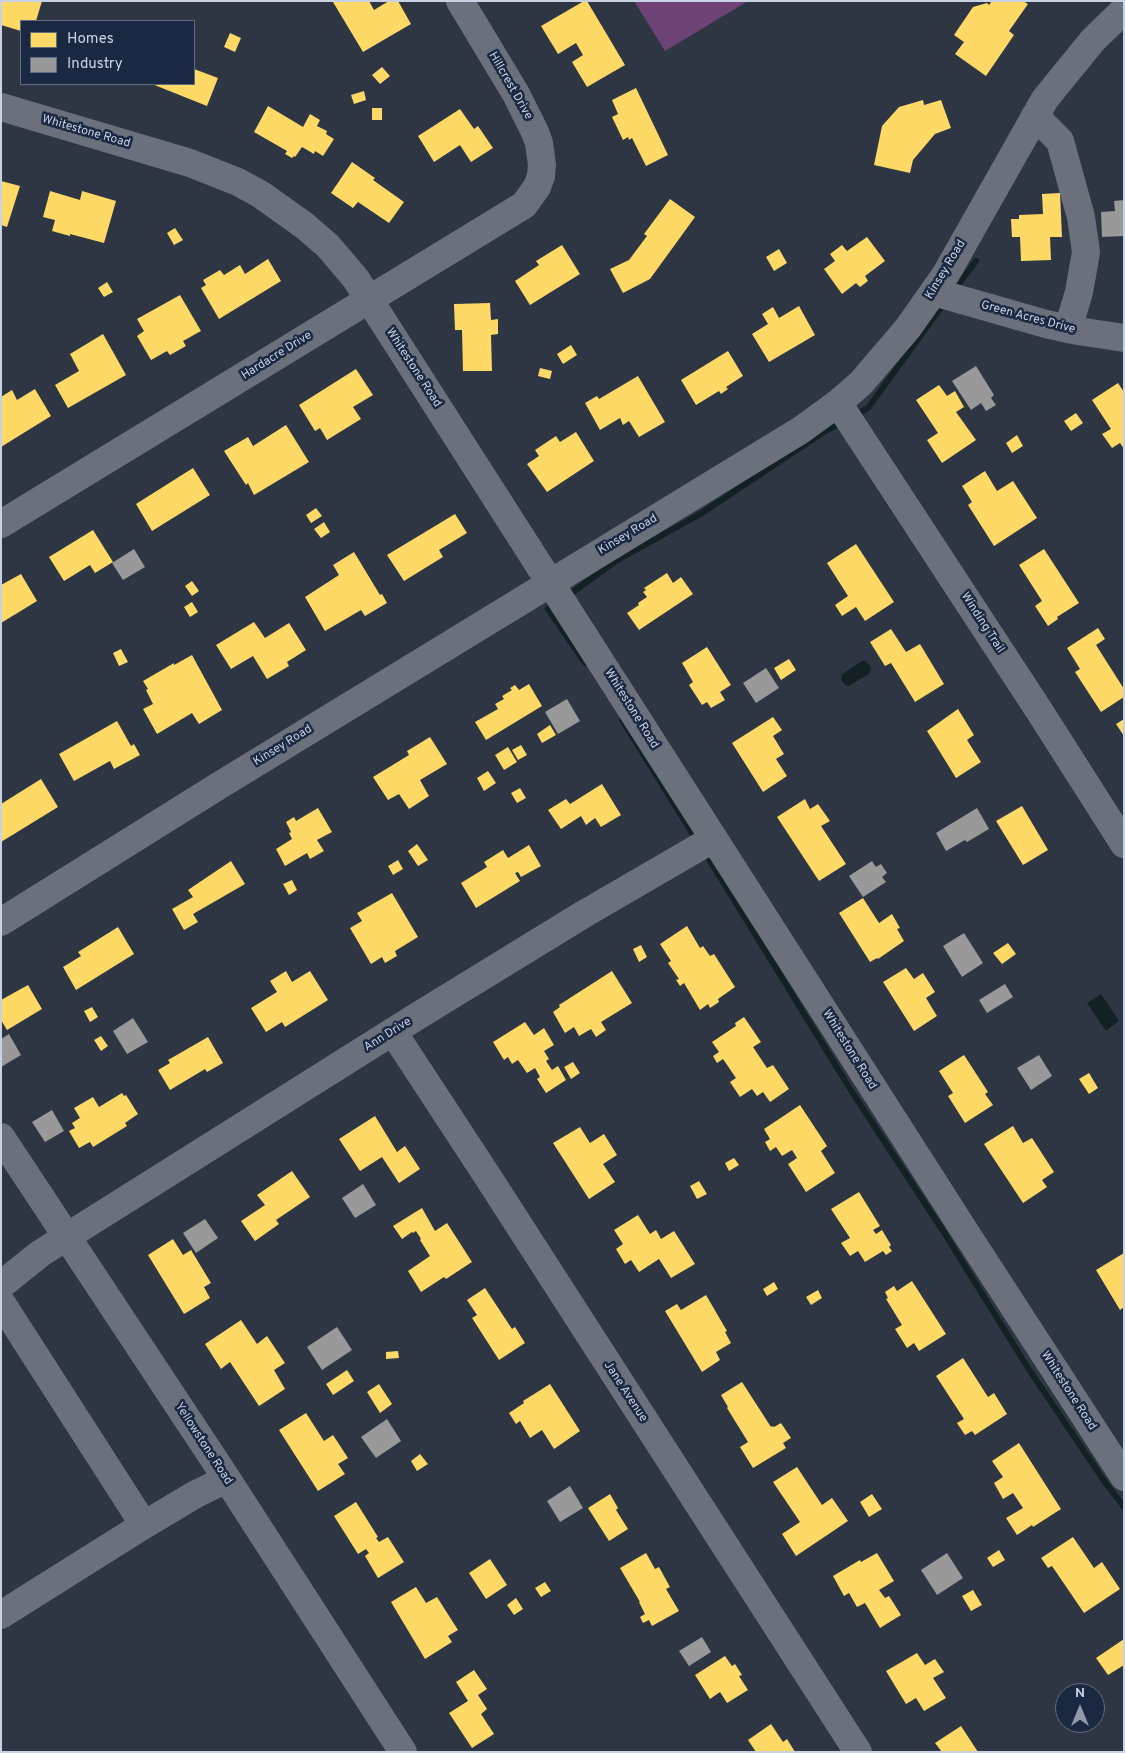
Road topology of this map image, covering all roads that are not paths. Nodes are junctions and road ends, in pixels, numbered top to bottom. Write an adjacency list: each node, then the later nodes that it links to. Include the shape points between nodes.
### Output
1 (460, 1): 5 (street, Hillcrest Drive, via 535,132 542,165)
2 (1124, 10): 4 (street, Kinsey Road, via 1075,59)
3 (1, 108): 7 (street, Whitestone Road, via 190,163 238,182 305,226 334,253)
4 (1036, 116): 6 (street, Kinsey Road); 8 (street, via 1060,141 1081,217 1086,252)
5 (540, 176): 7 (street, Hardacre Drive, via 532,196 515,212)
6 (934, 292): 8 (street, Green Acres Drive); 10 (street, Kinsey Road, via 880,363)
7 (369, 299): 11 (street, Hardacre Drive); 12 (street, Whitestone Road)
8 (1068, 329): 9 (street, Green Acres Drive)
9 (1124, 338)
10 (838, 403): 12 (street, Kinsey Road, via 801,430); 14 (street, Winding Trail)
11 (1, 524)
12 (551, 582): 13 (street, Whitestone Road); 15 (street, Kinsey Road)
13 (713, 839): 16 (street, Ann Drive); 21 (street, Whitestone Road)
14 (1124, 844)
15 (1, 922)
16 (393, 1032): 18 (street, Ann Drive); 26 (street, Jane Avenue)
17 (1, 1137): 18 (street, Yellowstone Road)
18 (67, 1237): 19 (street, Ann Drive, via 41,1253); 22 (street, Yellowstone Road)
19 (1, 1286)
20 (1, 1302): 23 (street)
21 (1124, 1477)
22 (227, 1479): 23 (street); 25 (street, Yellowstone Road)
23 (144, 1525): 24 (street)
24 (1, 1615)
25 (403, 1752)
26 (858, 1752)

